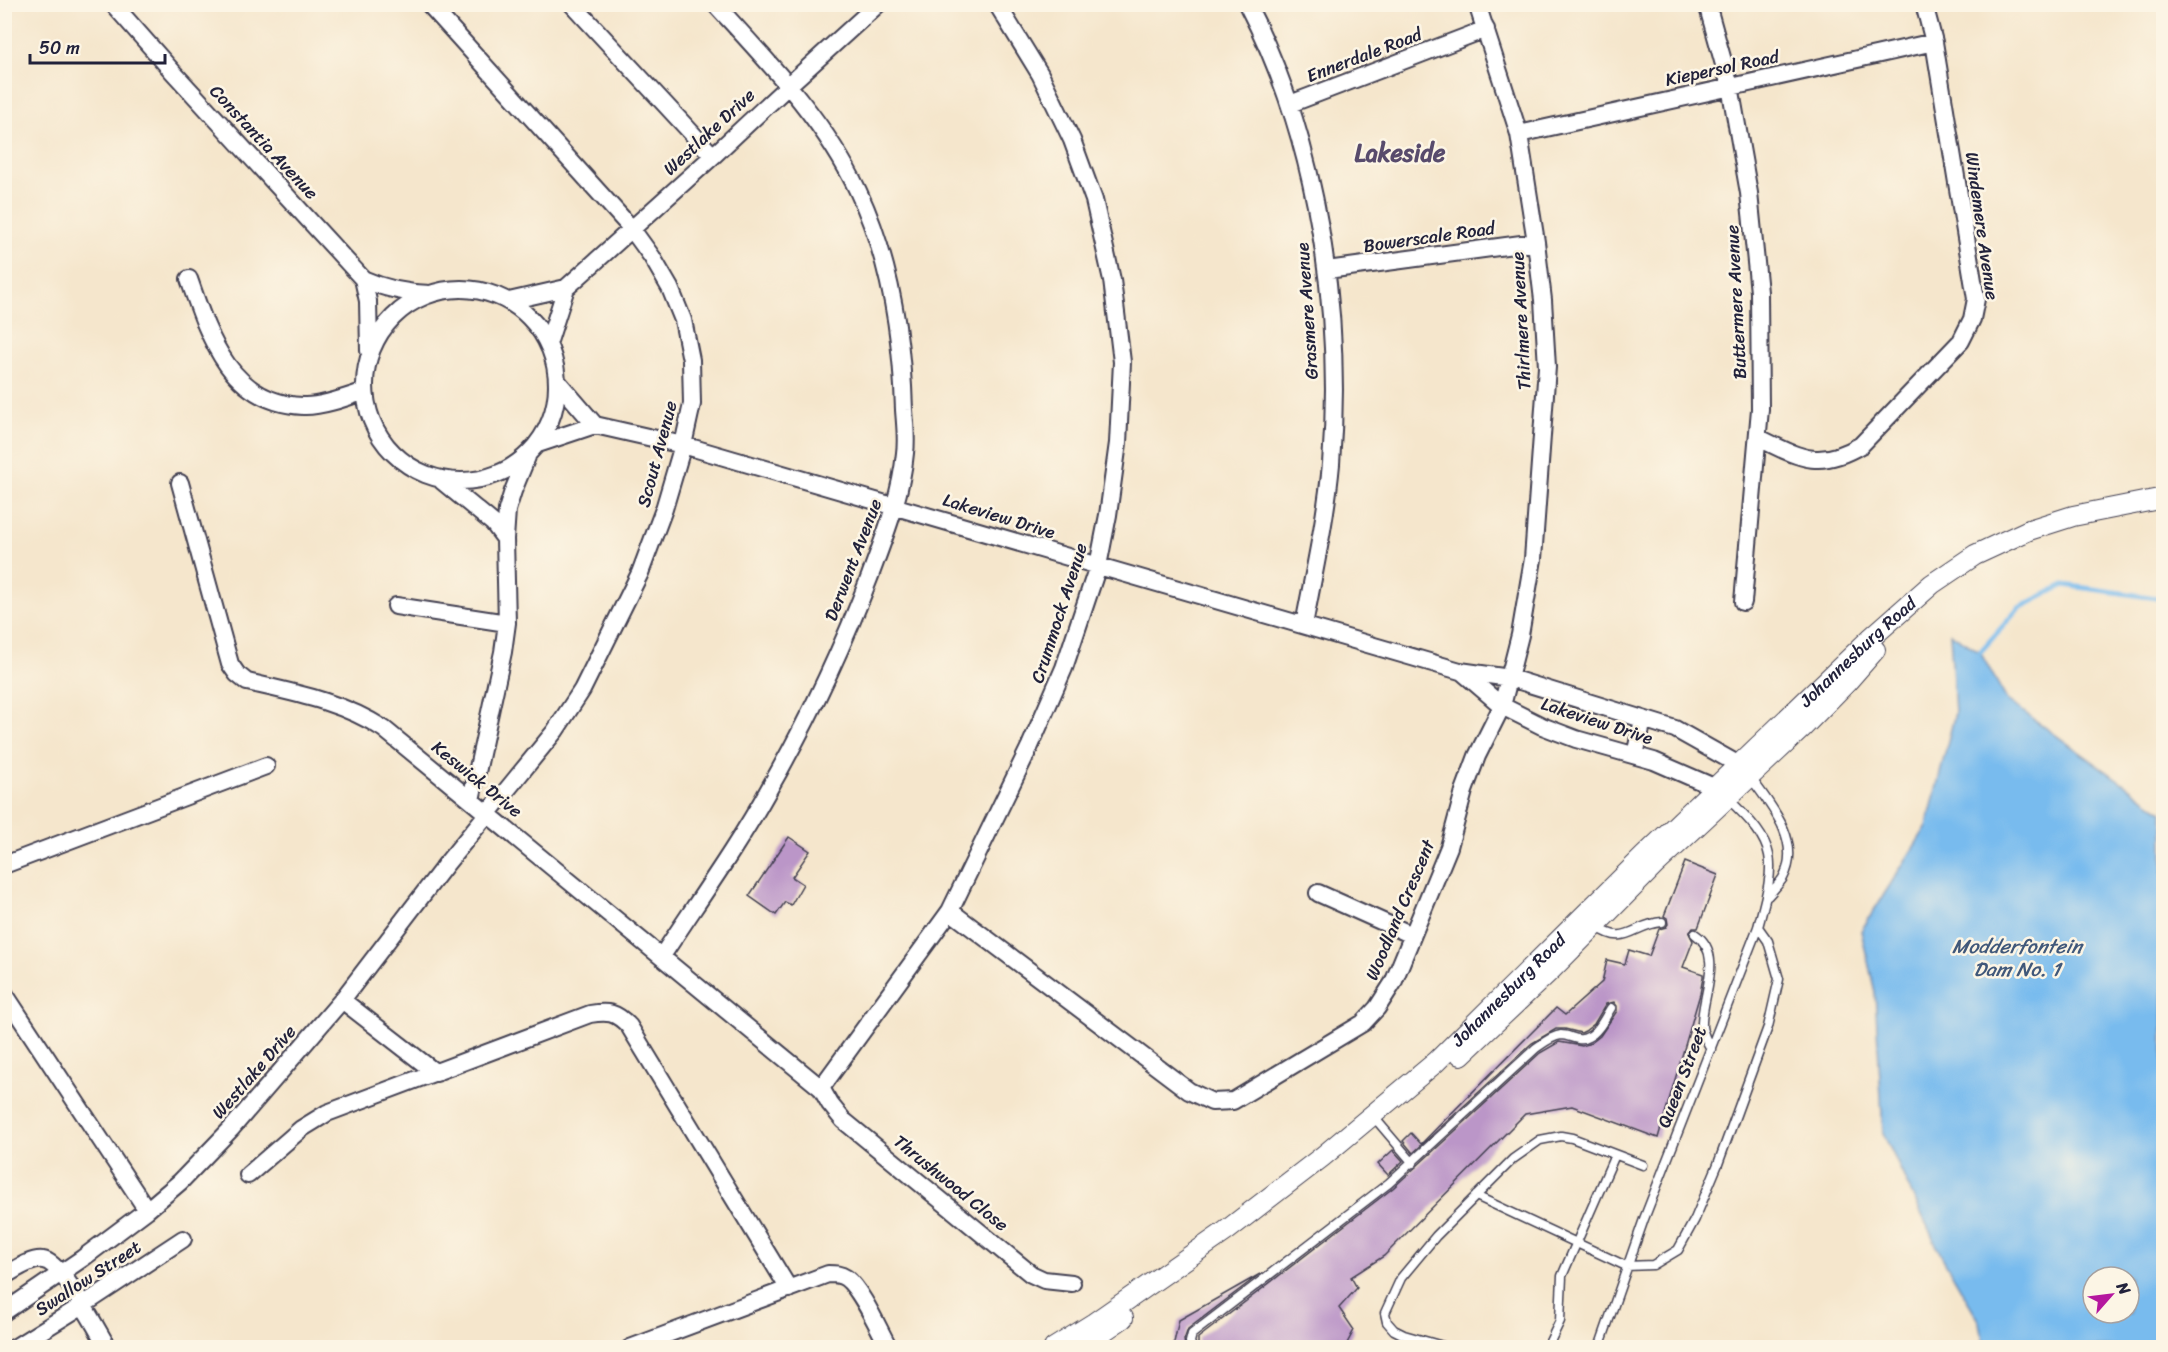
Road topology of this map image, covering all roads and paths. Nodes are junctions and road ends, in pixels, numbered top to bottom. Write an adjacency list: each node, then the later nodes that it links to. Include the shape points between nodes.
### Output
1 (113, 4): 22 (street, Constantia Avenue)
2 (429, 4): 18 (street, Scout Avenue)
3 (572, 4): 17 (street)
4 (715, 4): 13 (street, Derwent Avenue)
5 (878, 4): 13 (street, Westlake Drive)
6 (997, 4): 39 (street, Crummock Avenue, via 1040,74 1072,140 1094,200 1112,280 1122,362 1118,443)
7 (1248, 4): 15 (street, Grasmere Avenue)
8 (1477, 4): 11 (street, Thirlmere Avenue)
9 (1707, 4): 14 (street, Buttermere Avenue)
10 (1924, 4): 12 (street, Windemere Avenue)
11 (1486, 29): 15 (street, Ennerdale Road); 16 (street, Thirlmere Avenue)
12 (1934, 42): 14 (street, Kiepersol Road); 31 (street, Windemere Avenue, via 1976,299 1972,319 1961,341 1862,445 1844,456 1824,461 1802,457)
13 (789, 84): 17 (street, Westlake Drive); 37 (street, Derwent Avenue, via 858,191 896,313 906,452)
14 (1730, 86): 16 (street, Kiepersol Road); 31 (street, Buttermere Avenue, via 1749,193 1759,292)
15 (1290, 104): 20 (street, Grasmere Avenue, via 1313,190)
16 (1519, 134): 19 (street, Thirlmere Avenue)
17 (713, 156): 18 (street, Westlake Drive)
18 (631, 228): 23 (street, Westlake Drive); 32 (street, Scout Avenue, via 670,288 683,320 691,360 692,404)
19 (1536, 242): 20 (street, Bowerscale Road); 45 (street, Thirlmere Avenue, via 1547,367 1533,560)
20 (1327, 270): 43 (street, Grasmere Avenue, via 1333,375 1331,464)
21 (189, 279): 29 (street, via 208,334 230,371 265,399 304,406)
22 (363, 279): 24 (street, Constantia Avenue, via 390,289); 27 (street, via 368,301)
23 (566, 288): 25 (street); 26 (street, Westlake Drive)
24 (430, 294): 25 (street, via 456,289 483,291); 27 (street, via 402,309 388,324)
25 (508, 301): 26 (street, via 531,319)
26 (548, 344): 28 (street)
27 (368, 361): 29 (street)
28 (558, 382): 30 (street); 33 (street, via 553,415)
29 (365, 391): 34 (street, via 372,421 388,447 411,467)
30 (595, 425): 32 (street, Lakeview Drive); 33 (street)
31 (1759, 438): 40 (street, Buttermere Avenue)
32 (683, 445): 37 (street, Lakeview Drive); 53 (street, Scout Avenue, via 640,573 582,690 555,731)
33 (533, 450): 34 (street, via 509,470 486,478 463,482); 38 (street, via 513,490)
34 (439, 479): 38 (street, via 486,516)
35 (180, 483): 52 (street, Keswick Drive, via 230,664 237,674 247,682 363,715)
36 (2163, 498): 50 (street, Johannesburg Road, via 2073,516 1975,555 1905,609 1847,682)
37 (896, 506): 39 (street, Lakeview Drive); 63 (street, Derwent Avenue, via 863,593 803,727 751,819)
38 (505, 539): 42 (street)
39 (1098, 566): 43 (street, Lakeview Drive); 57 (street, Crummock Avenue, via 1064,668)
40 (1743, 602)
41 (396, 606): 42 (street)
42 (507, 623): 52 (street)
43 (1304, 625): 44 (street, Lakeview Drive)
44 (1460, 671): 45 (street, Lakeview Drive); 46 (street, Lakeview Drive)
45 (1510, 678): 46 (street, Woodland Crescent); 47 (street, Lakeview Drive)
46 (1502, 706): 48 (street, Lakeview Drive, via 1576,739); 62 (street, Woodland Crescent, via 1477,756 1449,847)
47 (1643, 720): 48 (street); 50 (street, Lakeview Drive, via 1675,729)
48 (1635, 755): 51 (street, Lakeview Drive)
49 (266, 766): 54 (street)
50 (1744, 771): 51 (street, Johannesburg Road); 56 (lane, Queen Street, via 1784,828 1790,852 1784,877)
51 (1721, 793): 56 (lane, Queen Street, via 1749,819 1767,843 1771,871); 58 (street, Johannesburg Road, via 1654,866)
52 (471, 800): 53 (street, Keswick Drive)
53 (487, 812): 63 (street, Keswick Drive); 65 (street, Westlake Drive)
54 (4, 865)
55 (1318, 893): 62 (street)
56 (1766, 898): 60 (lane, Queen Street)
57 (950, 911): 62 (street, Woodland Crescent, via 1189,1091 1212,1102 1233,1101 1363,1023 1393,983); 69 (street, Crummock Avenue)
58 (1590, 921): 59 (lane, via 1616,936); 70 (street, Johannesburg Road)
59 (1662, 922)
60 (1758, 927): 67 (lane, Queen Street); 79 (lane, via 1768,942 1779,980 1768,1027 1718,1164 1678,1250 1653,1265)
61 (1695, 934): 67 (lane, via 1705,944 1710,959 1702,1029)
62 (1412, 935)
63 (662, 956): 69 (street, Keswick Drive)
64 (4, 993): 76 (street)
65 (342, 1000): 68 (street); 76 (street, Westlake Drive, via 231,1129)
66 (1611, 1008): 72 (lane, via 1588,1038 1579,1040 1562,1035 1536,1048)
67 (1711, 1049): 79 (lane, Queen Street)
68 (436, 1073): 74 (street, via 327,1113 301,1129); 83 (street, via 590,1014 606,1011 619,1015 642,1046)
69 (821, 1088): 82 (street, Thrushwood Close, via 843,1120 1031,1274 1044,1280)
70 (1377, 1120): 72 (lane); 86 (street, Johannesburg Road, via 1226,1231)
71 (1615, 1155): 73 (lane); 75 (lane, via 1562,1136 1539,1140 1513,1159); 78 (lane)
72 (1413, 1163): 93 (lane, via 1192,1334)
73 (1643, 1165)
74 (248, 1175)
75 (1476, 1196): 78 (lane); 94 (lane, via 1401,1278 1385,1313 1394,1330)
76 (147, 1210): 80 (street, Westlake Drive)
77 (183, 1239): 84 (street, Swallow Street)
78 (1578, 1244): 79 (lane); 95 (lane, via 1562,1276 1560,1321)
79 (1626, 1266): 96 (lane, Queen Street)
80 (62, 1273): 81 (street, via 41,1259); 84 (street); 85 (street, Westlake Drive)
81 (4, 1276)
82 (1072, 1283)
83 (789, 1289): 89 (street); 90 (street, via 828,1274 845,1277)
84 (83, 1305): 87 (street, Swallow Street); 88 (street)
85 (4, 1311)
86 (1101, 1335): 91 (street, Johannesburg Road); 92 (street, Johannesburg Road)
87 (14, 1347)
88 (108, 1347)
89 (630, 1347)
90 (889, 1347)
91 (1054, 1347)
92 (1079, 1347)
93 (1192, 1347)
94 (1450, 1347)
95 (1547, 1347)
96 (1599, 1347)

